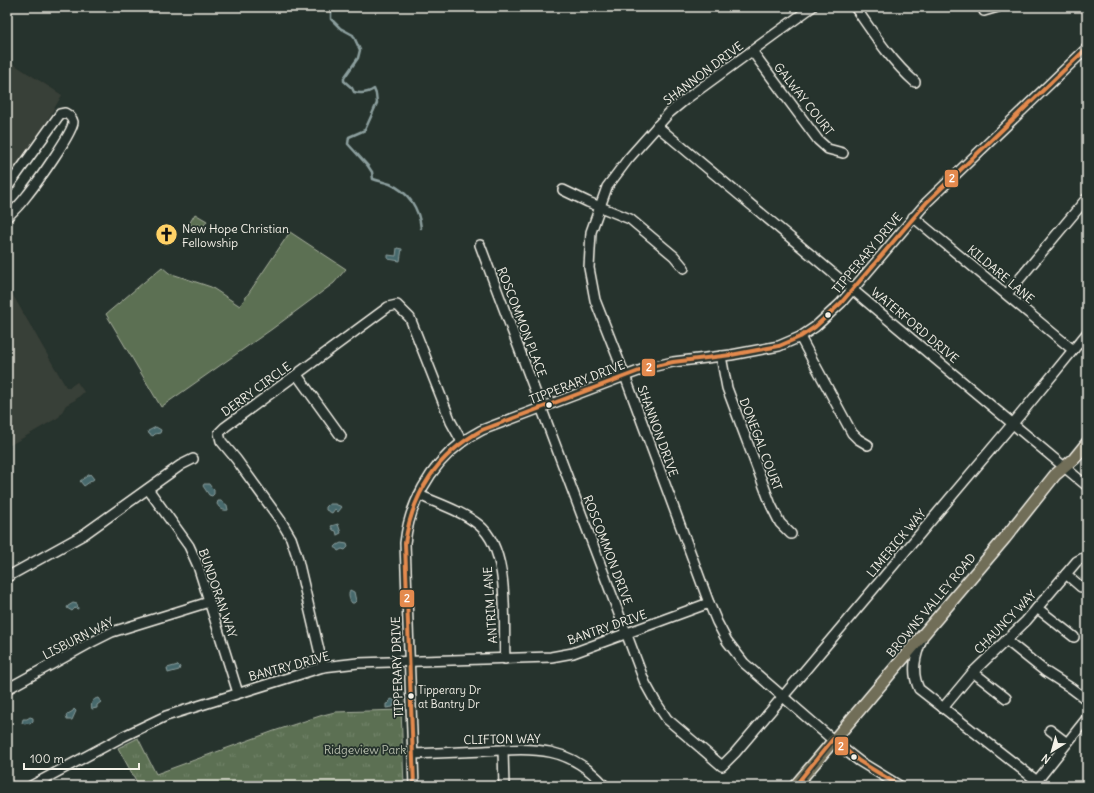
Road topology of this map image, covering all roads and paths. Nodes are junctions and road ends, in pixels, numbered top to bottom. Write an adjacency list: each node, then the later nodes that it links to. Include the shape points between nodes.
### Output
1 (812, 7): 6 (street, SHANNON DRIVE)
2 (854, 7): 7 (street, via 896,63)
3 (998, 7): 4 (street)
4 (984, 11)
5 (1087, 48): 15 (street, TIPPERARY DRIVE)
6 (752, 51): 8 (street, SHANNON DRIVE, via 686,99); 9 (street, GALWAY COURT, via 818,140 828,149)
7 (915, 82)
8 (657, 126): 13 (street, SHANNON DRIVE, via 607,187); 18 (street, WATERFORD DRIVE)
9 (843, 153)
10 (7, 188): 14 (street, via 60,114 65,113 71,117 72,129 53,159 29,194)
11 (563, 190): 13 (street)
12 (1087, 198): 19 (street)
13 (600, 206): 17 (street, via 630,219 674,256); 25 (street, SHANNON DRIVE, via 591,232 590,268 595,300)
14 (7, 217)
15 (913, 217): 18 (street, TIPPERARY DRIVE); 19 (street, KILDARE LANE)
16 (480, 245): 26 (street, ROSCOMMON PLACE)
17 (684, 268)
18 (853, 290): 21 (street, TIPPERARY DRIVE, via 831,313); 27 (street, WATERFORD DRIVE)
19 (1007, 294): 22 (street, KILDARE LANE)
20 (1087, 333): 22 (street, LIMERICK WAY)
21 (800, 337): 23 (street, TIPPERARY DRIVE, via 779,346); 31 (street, via 852,433)
22 (1073, 350): 27 (street, LIMERICK WAY)
23 (721, 356): 25 (street, TIPPERARY DRIVE, via 673,362); 37 (street, DONEGAL COURT, via 727,388 771,505 780,522)
24 (297, 375): 28 (street); 29 (street, DERRY CIRCLE, via 388,307 397,305 410,318 439,393); 51 (street, DERRY CIRCLE, via 219,434 221,441 291,538)
25 (625, 376): 26 (street, TIPPERARY DRIVE); 43 (street, SHANNON DRIVE)
26 (541, 408): 29 (street, TIPPERARY DRIVE, via 482,430); 46 (street, ROSCOMMON DRIVE)
27 (1013, 423): 33 (street, WATERFORD DRIVE); 55 (street, LIMERICK WAY)
28 (341, 436)
29 (462, 442): 36 (street, TIPPERARY DRIVE, via 438,466)
30 (1087, 443): 33 (main road, BROWNS VALLEY ROAD)
31 (868, 445)
32 (193, 460): 35 (street, via 181,465)
33 (1064, 467): 34 (street, WATERFORD DRIVE); 45 (main road, BROWNS VALLEY ROAD)
34 (1087, 486)
35 (148, 489): 40 (street, via 83,535); 42 (street, BUNDORAN WAY, via 189,546)
36 (420, 495): 49 (street, ANTRIM LANE, via 480,526 492,542 500,560 503,584); 50 (street, TIPPERARY DRIVE, via 406,527)
37 (791, 534)
38 (1087, 556): 39 (street, CHAUNCY WAY, via 1077,561)
39 (1066, 574): 41 (street); 44 (street, CHAUNCY WAY)
40 (7, 577)
41 (1081, 587)
42 (209, 602): 53 (street, LISBURN WAY, via 112,632); 54 (street, BUNDORAN WAY)
43 (709, 603): 46 (street, BANTRY DRIVE); 55 (street, SHANNON DRIVE, via 727,641 744,663)
44 (1037, 608): 47 (street); 48 (street, CHAUNCY WAY)
45 (925, 632): 58 (street, via 916,653 916,683 919,690); 61 (main road, BROWNS VALLEY ROAD)
46 (626, 633): 49 (street, BANTRY DRIVE, via 573,653 551,657); 65 (street, ROSCOMMON DRIVE, via 654,701 667,719)
47 (1074, 637)
48 (1006, 640): 52 (street, CHAUNCY WAY); 57 (street)
49 (505, 659): 50 (street, BANTRY DRIVE)
50 (409, 662): 51 (street, BANTRY DRIVE); 64 (street, TIPPERARY DRIVE)
51 (323, 667): 54 (street, BANTRY DRIVE)
52 (973, 672): 56 (street); 58 (street, CHAUNCY WAY)
53 (7, 689)
54 (238, 693): 66 (street, BANTRY DRIVE, via 166,716)
55 (783, 697): 61 (street, SHANNON DRIVE); 65 (street, LIMERICK WAY)
56 (1006, 698)
57 (1087, 700)
58 (943, 708): 62 (street, via 1036,781)
59 (1087, 718): 62 (street)
60 (1050, 730): 62 (street)
61 (833, 739): 70 (main road, BROWNS VALLEY ROAD); 71 (street, SHANNON DRIVE, via 859,761)
62 (1067, 743)
63 (503, 750): 64 (street, CLIFTON WAY); 68 (street); 69 (street, CLIFTON WAY, via 548,751 564,756 583,766)
64 (413, 754): 67 (street, TIPPERARY DRIVE)
65 (722, 766)
66 (31, 786)
67 (414, 786)
68 (504, 786)
69 (605, 786)
70 (795, 786)
71 (900, 786)

